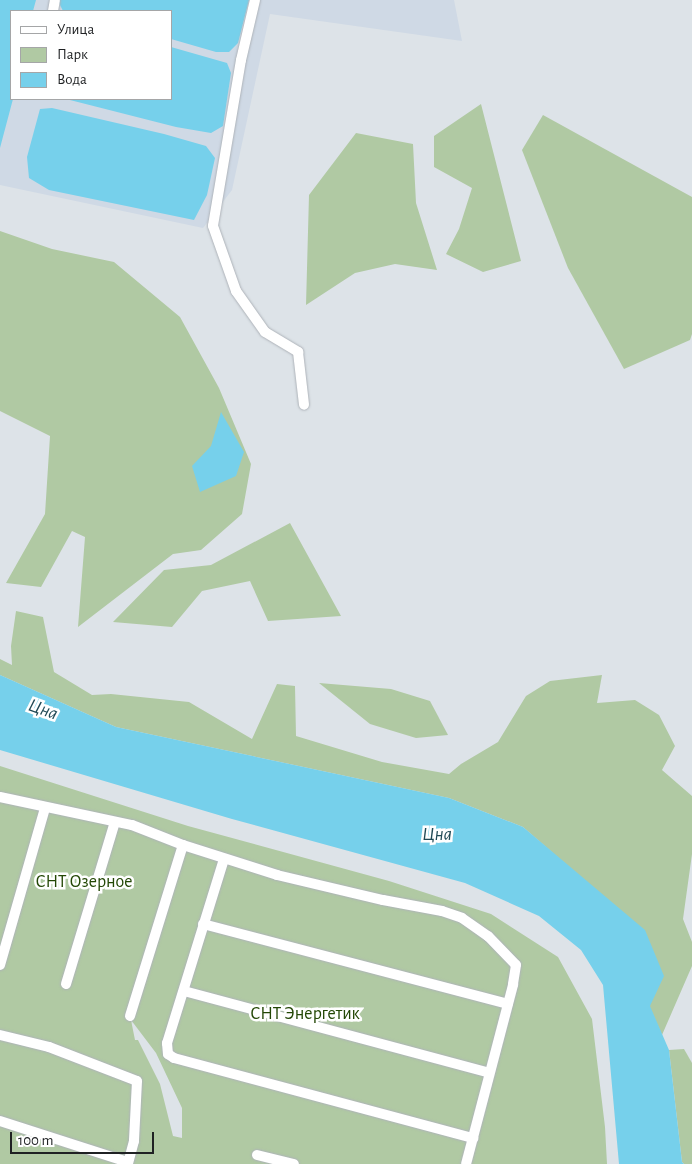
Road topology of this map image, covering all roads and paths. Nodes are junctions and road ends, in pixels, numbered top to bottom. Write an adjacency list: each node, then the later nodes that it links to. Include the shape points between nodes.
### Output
1 (255, 0): 2 (lane, via 241,60 213,226 236,291 265,332 298,352)
2 (304, 405)
3 (0, 797): 4 (lane)
4 (45, 808): 5 (lane); 9 (lane)
5 (115, 822): 6 (lane, via 132,825); 10 (lane)
6 (183, 846): 7 (lane); 13 (lane)
7 (224, 859): 8 (lane); 12 (lane, via 462,918 488,936 516,965)
8 (202, 924): 11 (lane); 12 (lane)
9 (0, 965)
10 (66, 984)
11 (184, 991): 15 (lane); 17 (lane, via 166,1044 166,1050 174,1058)
12 (508, 1004): 15 (lane)
13 (130, 1016)
14 (0, 1035): 19 (lane, via 49,1047 137,1081 134,1140)
15 (489, 1073): 17 (lane)
16 (0, 1121): 19 (lane)
17 (472, 1138): 21 (lane)
18 (257, 1154): 20 (lane)
19 (128, 1163)
20 (294, 1164)
21 (466, 1164)

